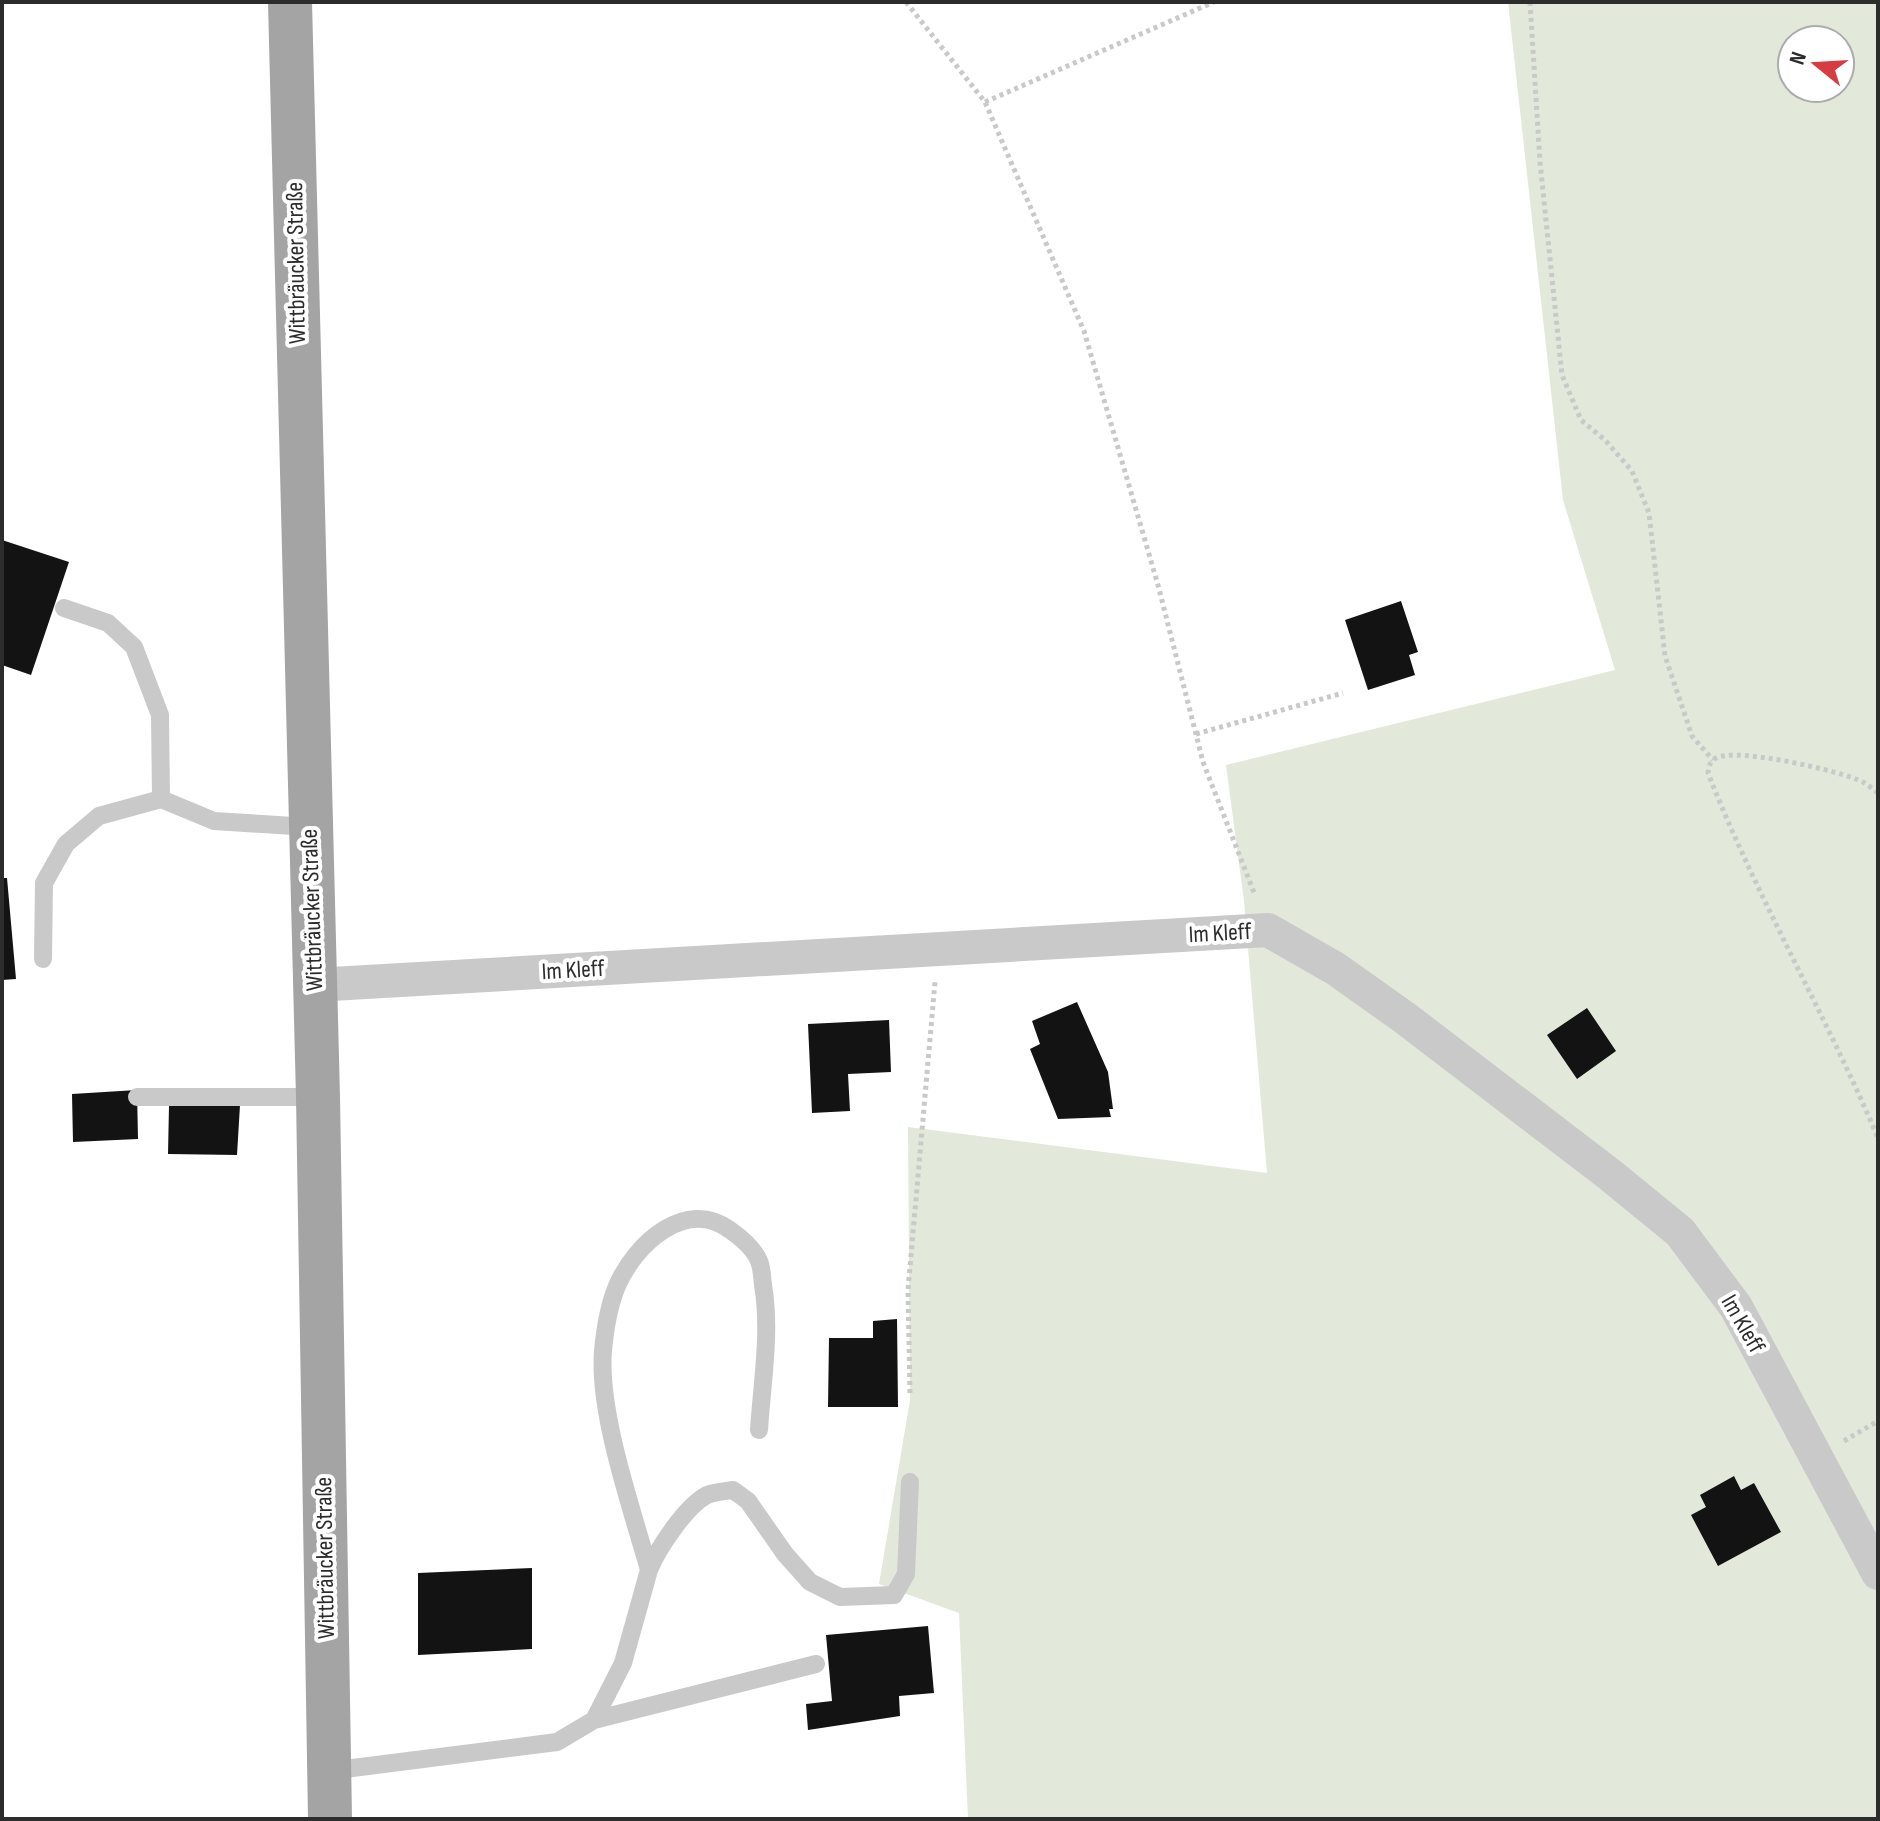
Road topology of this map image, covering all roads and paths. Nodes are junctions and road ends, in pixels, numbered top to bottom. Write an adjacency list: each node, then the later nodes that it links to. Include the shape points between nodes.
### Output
1 (290, 2): 12 (main road, Wittbräucker Straße)
2 (906, 2): 5 (path)
3 (1214, 2): 5 (path)
4 (1530, 2): 9 (path, via 1562,375 1581,420 1632,471 1649,513 1665,656 1692,736)
5 (985, 102): 8 (path, via 1084,331)
6 (64, 608): 11 (lane, via 108,623 134,647 160,715)
7 (1343, 693): 8 (path)
8 (1196, 734): 13 (path)
9 (1713, 760): 10 (path, via 1741,755 1782,760 1861,781); 19 (path, via 1708,773 1729,826)
10 (1878, 793)
11 (161, 799): 12 (lane, via 214,821); 15 (lane, via 99,816 66,844 44,883)
12 (310, 827): 16 (main road, Wittbräucker Straße)
13 (1268, 930): 14 (street, Im Kleff); 24 (street, Im Kleff, via 1405,1018 1680,1232 1736,1307)
14 (938, 949): 16 (street, Im Kleff); 20 (path, via 908,1290)
15 (43, 959)
16 (314, 985): 18 (main road, Wittbräucker Straße)
17 (137, 1097): 18 (lane)
18 (318, 1097): 27 (main road, Wittbräucker Straße)
19 (1878, 1138)
20 (910, 1393)
21 (759, 1430): 23 (lane, via 768,1312 759,1260 720,1222 694,1217 666,1227 633,1259 617,1285 603,1354 617,1456)
22 (910, 1482): 23 (lane, via 906,1574 894,1595 840,1597 810,1582 748,1501 733,1490 707,1495 685,1514)
23 (649, 1570): 26 (lane, via 623,1663)
24 (1878, 1573)
25 (816, 1664): 26 (lane)
26 (594, 1720): 27 (lane, via 557,1742)
27 (329, 1771): 28 (main road, Wittbräucker Straße)
28 (330, 1819)

